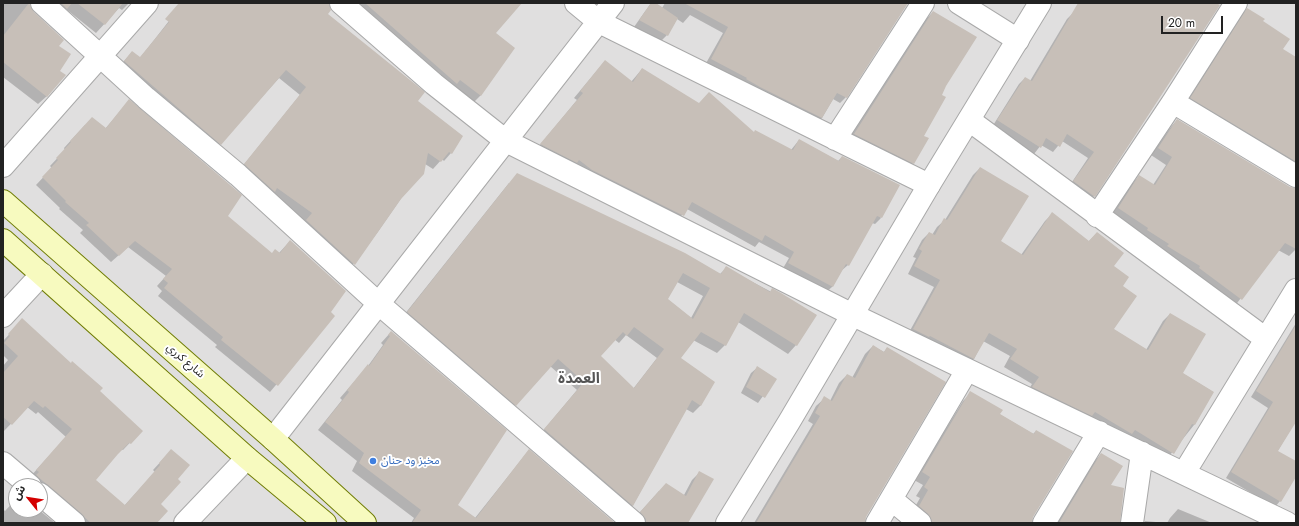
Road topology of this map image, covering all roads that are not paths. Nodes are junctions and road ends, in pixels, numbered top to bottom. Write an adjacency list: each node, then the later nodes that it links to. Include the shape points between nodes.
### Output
1 (42, 3): 12 (street)
2 (147, 3): 12 (street)
3 (341, 3): 16 (street, via 434,84)
4 (576, 3): 10 (street)
5 (613, 3): 10 (street)
6 (923, 3): 15 (street)
7 (959, 3): 11 (street)
8 (1040, 3): 11 (street)
9 (1236, 3): 13 (street)
10 (599, 22): 15 (street); 16 (street)
11 (1018, 40): 14 (street)
12 (102, 56): 17 (street); 25 (street, via 146,98 238,175)
13 (1173, 102): 18 (street); 21 (street)
14 (969, 120): 19 (street); 21 (street)
15 (836, 139): 19 (street)
16 (506, 141): 25 (street); 26 (street)
17 (3, 166)
18 (1296, 176)
19 (929, 185): 26 (street)
20 (3, 201): 31 (main road, شارع كرري)
21 (1097, 216): 28 (street)
22 (3, 240): 23 (main road)
23 (42, 274): 27 (street); 33 (main road)
24 (1296, 290): 28 (street)
25 (379, 304): 31 (street); 44 (street)
26 (851, 314): 29 (street); 45 (street)
27 (3, 316)
28 (1266, 339): 35 (street)
29 (967, 370): 30 (street); 37 (street)
30 (1098, 432): 32 (street); 48 (street)
31 (273, 439): 43 (main road, شارع كرري)
32 (1142, 453): 35 (street); 49 (street)
33 (247, 458): 41 (street); 42 (main road)
34 (3, 463): 36 (street)
35 (1184, 473): 50 (street)
36 (21, 478)
37 (891, 499): 46 (street); 47 (street)
38 (48, 501): 40 (street)
39 (1296, 514): 50 (street)
40 (74, 523)
41 (185, 523)
42 (325, 523)
43 (365, 523)
44 (634, 523)
45 (727, 523)
46 (877, 523)
47 (920, 523)
48 (1044, 523)
49 (1132, 523)
50 (1288, 523)

